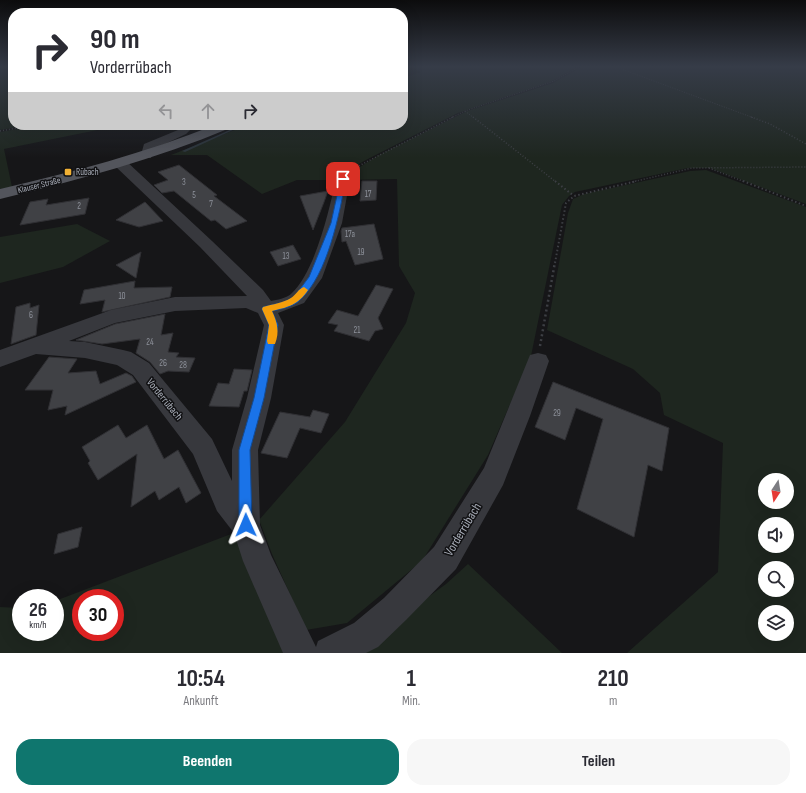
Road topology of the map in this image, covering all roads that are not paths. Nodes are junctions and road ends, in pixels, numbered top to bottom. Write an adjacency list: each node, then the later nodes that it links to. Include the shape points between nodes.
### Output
1 (183, 130): 3 (street, via 148,147)
2 (213, 130): 3 (main road, Klauser Straße)
3 (147, 155): 4 (main road, Klauser Straße)
4 (120, 163): 6 (main road, Klauser Straße); 7 (street, Vorderrübach, via 206,244 256,294)
5 (343, 179): 7 (street, via 334,223 313,278 297,299)
6 (0, 194)
7 (266, 309): 8 (street, Vorderrübach, via 248,302 175,304 111,317); 11 (street, Vorderrübach, via 274,325 245,450)
8 (31, 346): 9 (street, Vorderrübach); 11 (street, Vorderrübach, via 85,350 123,358 141,369 203,447 227,501)
9 (0, 359)
10 (538, 361): 13 (street, Vorderrübach, via 494,476 445,558 366,635)
11 (246, 525): 12 (street, Vorderrübach, via 258,561)
12 (301, 653)
13 (330, 653)

